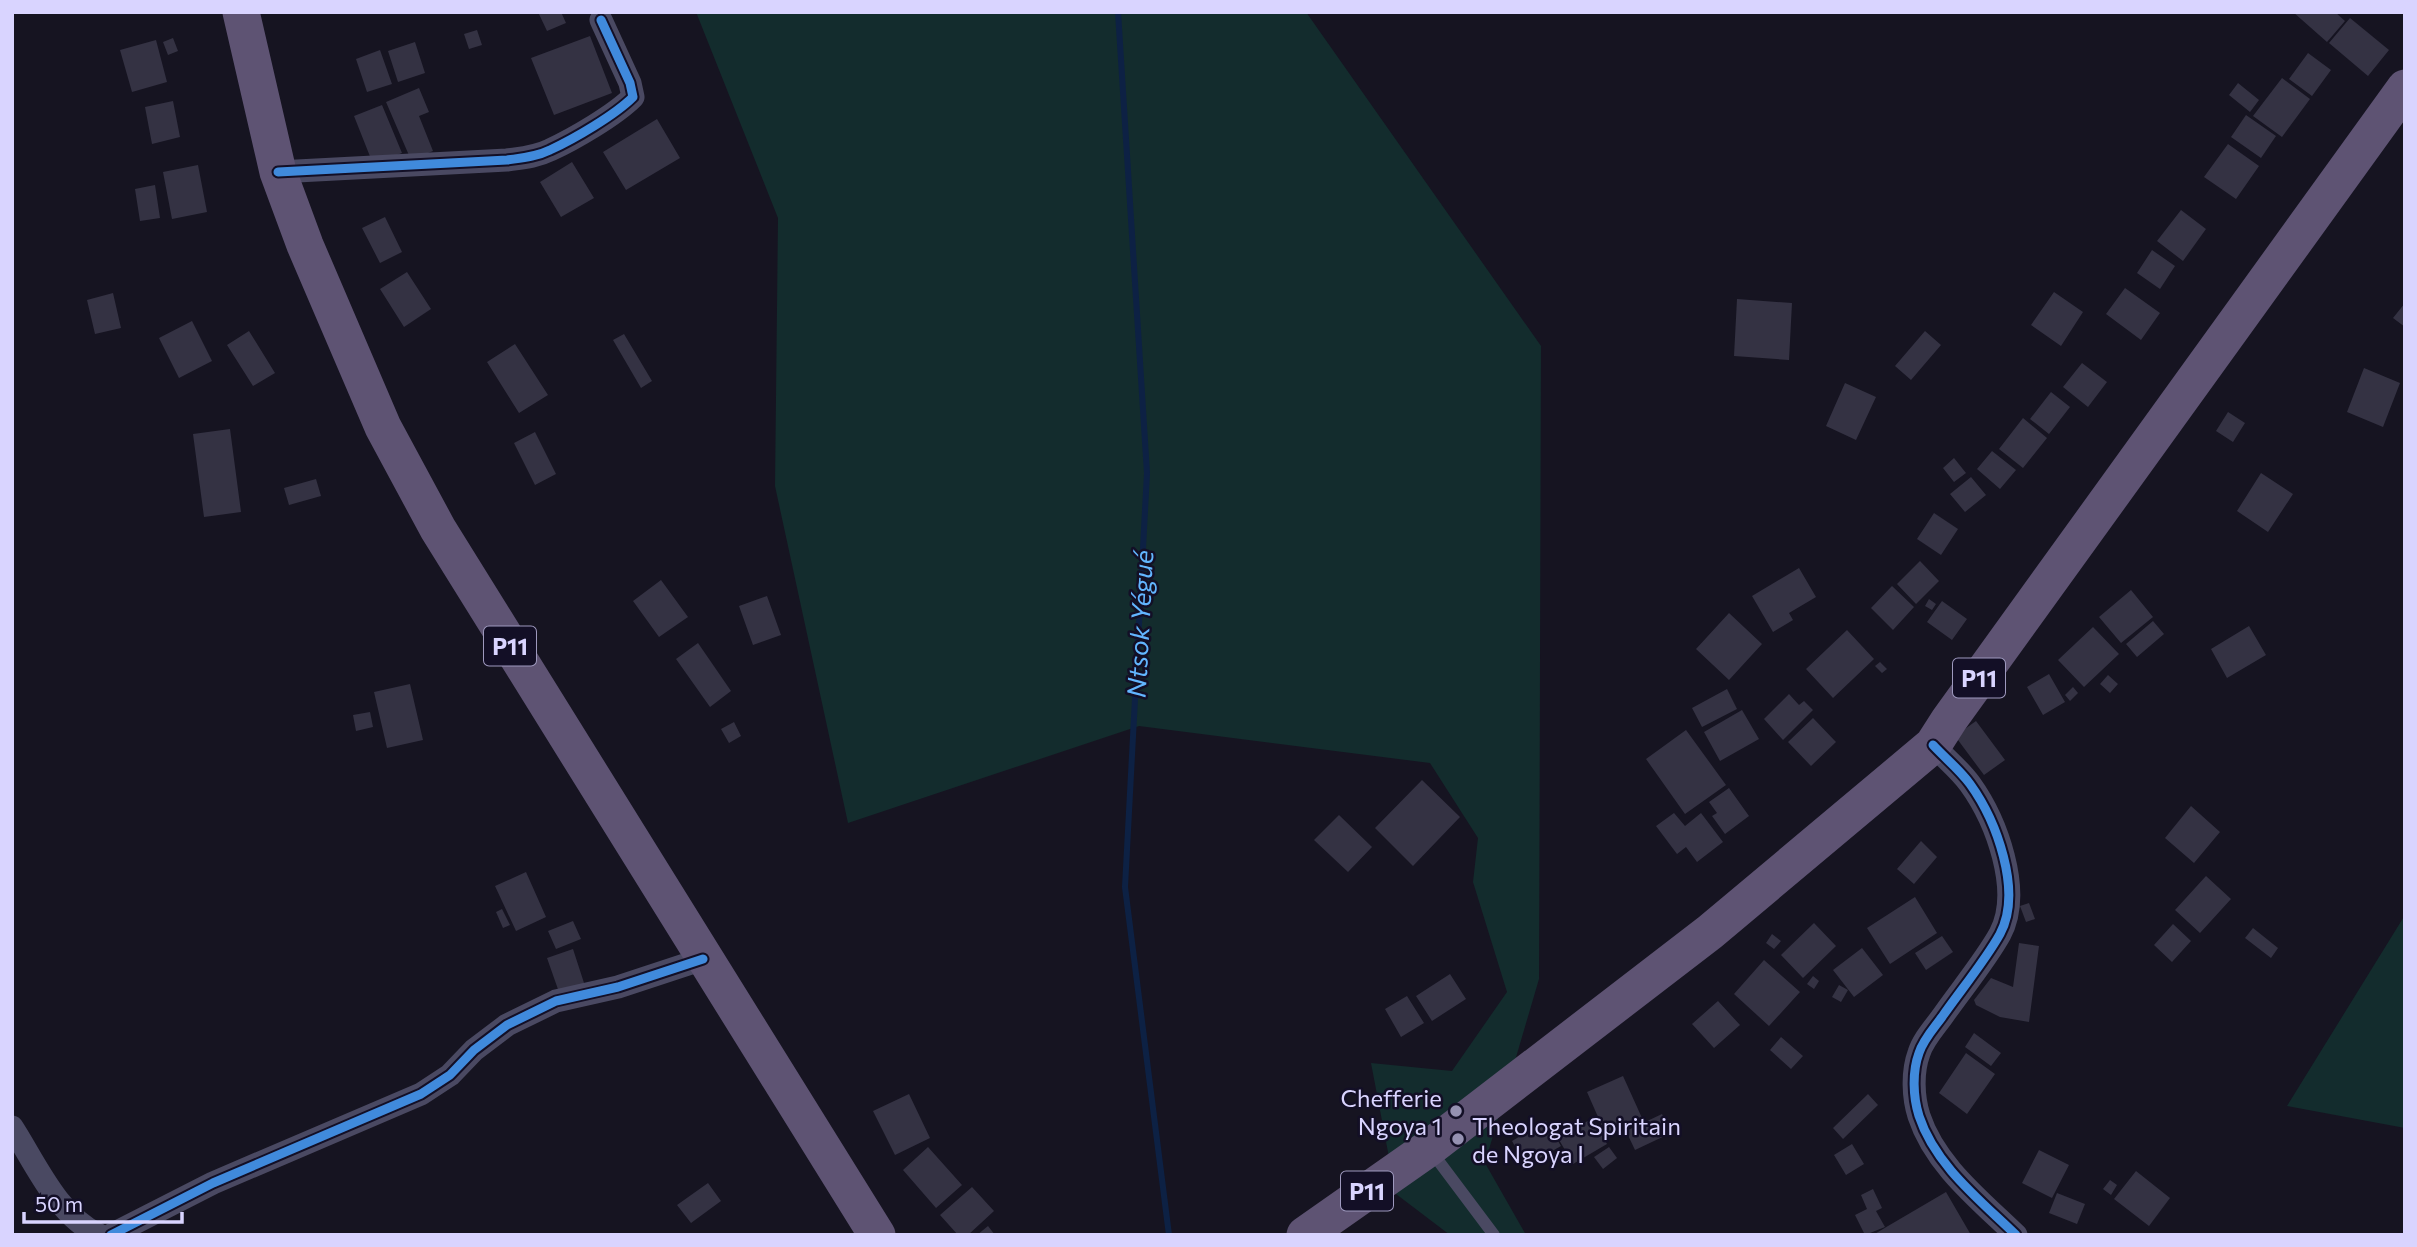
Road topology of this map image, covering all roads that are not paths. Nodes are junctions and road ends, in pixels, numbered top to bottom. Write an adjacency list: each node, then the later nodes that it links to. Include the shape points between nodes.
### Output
1 (241, 12): 4 (main road, P11)
2 (601, 20): 4 (street, via 631,83 633,97 549,151 507,160)
3 (2405, 88): 5 (main road, P11)
4 (278, 172): 6 (main road, P11, via 395,450 438,529)
5 (1933, 746): 8 (main road, P11, via 1710,932); 14 (street, via 1968,781 1983,804 2005,860 2008,906 2001,933 1919,1053 1914,1085 1919,1116 1936,1152)
6 (704, 959): 10 (street, via 556,1001 507,1025 421,1094 213,1183); 11 (main road, P11)
7 (12, 1127): 9 (street, via 57,1198 77,1222)
8 (1429, 1148): 12 (main road, P11); 13 (lane)
9 (99, 1235)
10 (111, 1235)
11 (877, 1235)
12 (1306, 1235)
13 (1494, 1235)
14 (2015, 1235)

